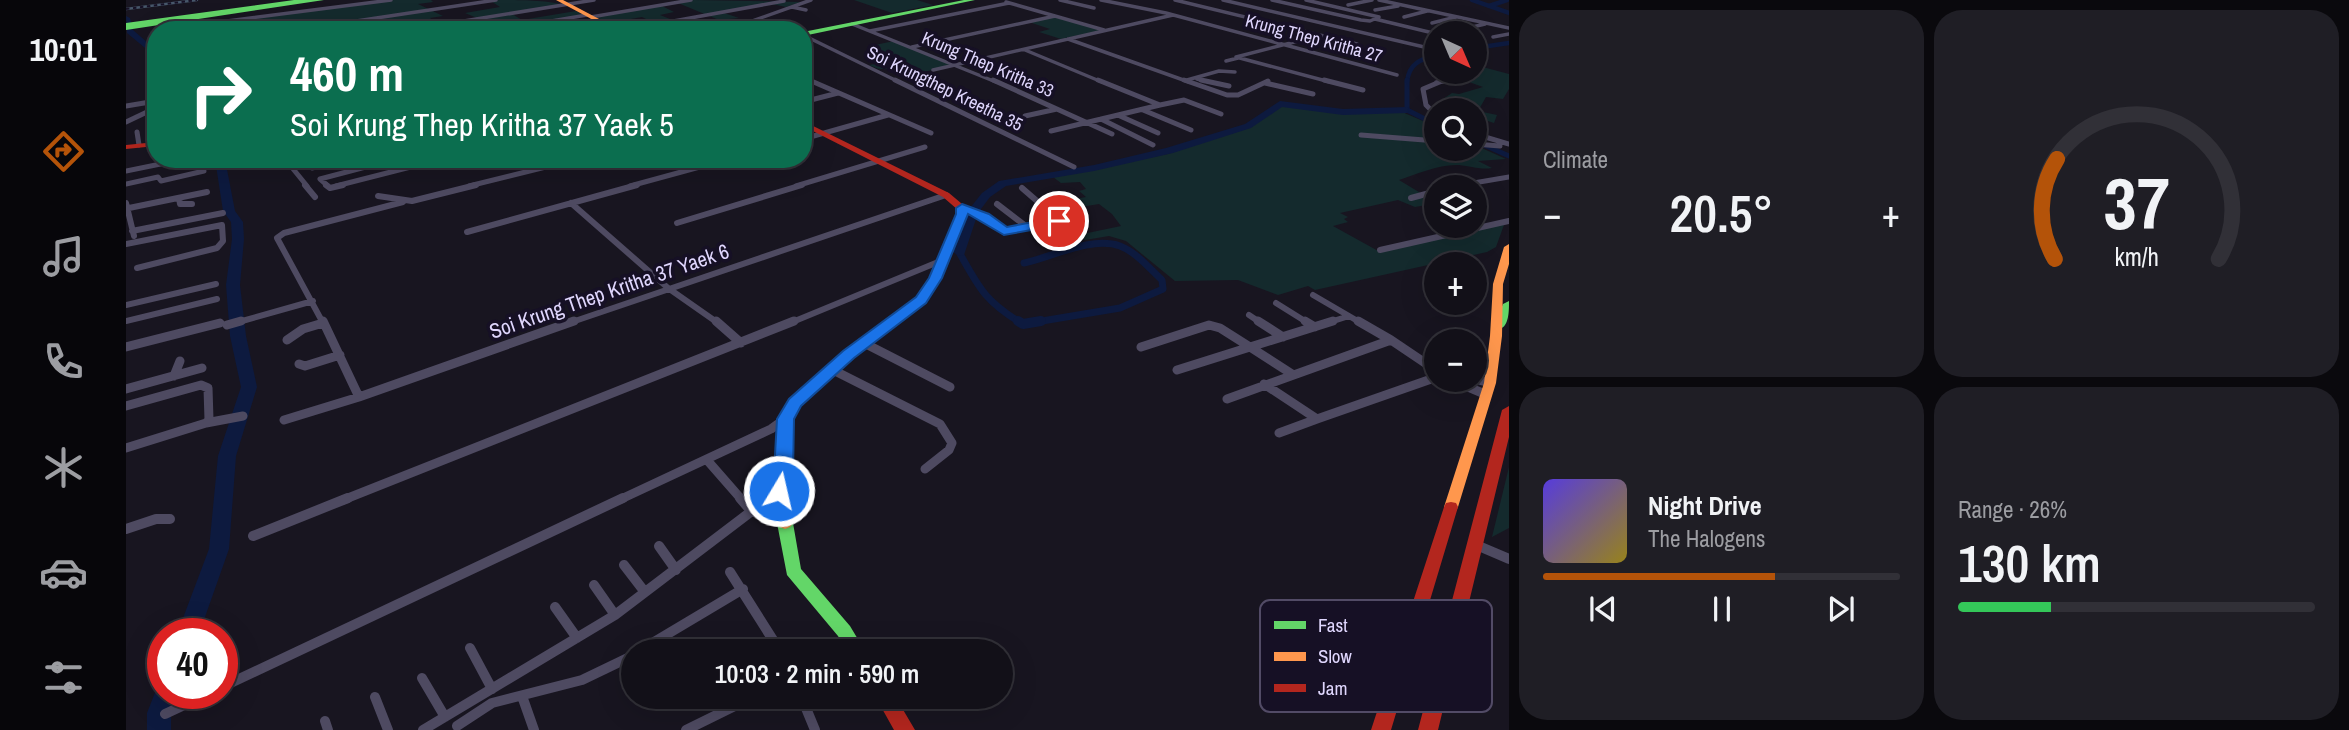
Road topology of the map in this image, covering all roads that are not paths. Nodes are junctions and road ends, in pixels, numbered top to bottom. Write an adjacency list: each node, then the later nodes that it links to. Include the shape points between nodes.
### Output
1 (271, 0): 50 (main road)
2 (288, 0): 50 (main road)
3 (305, 0): 50 (main road)
4 (321, 0): 41 (main road)
5 (391, 0): 42 (street)
6 (496, 0): 43 (street)
7 (594, 0): 22 (street)
8 (691, 0): 39 (street)
9 (782, 0): 45 (street)
10 (811, 0): 27 (street)
11 (972, 0): 52 (main road)
12 (999, 0): 23 (street)
13 (1060, 0): 29 (street)
14 (1101, 0): 24 (street, Krung Thep Kritha 27)
15 (1131, 0): 24 (street)
16 (1175, 0): 62 (street)
17 (1223, 0): 65 (street)
18 (1272, 0): 38 (street, via 1361,20)
19 (1306, 0): 38 (street, via 1379,17)
20 (1372, 0): 25 (street)
21 (1378, 0): 26 (street)
22 (563, 2): 39 (main road); 44 (street)
23 (1009, 3): 35 (street); 54 (street)
24 (1119, 3): 28 (street, Krung Thep Kritha 27)
25 (1348, 5)
26 (1401, 5): 32 (street); 33 (street)
27 (792, 7): 31 (street); 46 (street)
28 (1142, 7): 30 (street); 34 (street, Krung Thep Kritha 27)
29 (1094, 8)
30 (1134, 9)
31 (806, 10)
32 (1375, 10)
33 (1430, 11): 36 (street); 37 (street)
34 (1174, 15): 53 (street); 63 (street, Krung Thep Kritha 27)
35 (1055, 16): 49 (street); 64 (street)
36 (1404, 17)
37 (1459, 17): 47 (street); 48 (street)
38 (1375, 19): 55 (street)
39 (589, 20)
40 (1087, 20): 49 (street)
41 (148, 21)
42 (234, 21)
43 (356, 21)
44 (458, 21)
45 (674, 21)
46 (752, 21)
47 (1441, 21)
48 (1478, 21)
49 (1078, 22): 53 (street)
50 (131, 23)
51 (1488, 23): 56 (street)
52 (852, 24): 54 (street, Krung Thep Kritha 33); 57 (main road)
53 (1105, 30): 60 (street)
54 (870, 31): 64 (street, Krung Thep Kritha 33)
55 (1424, 31)
56 (1509, 31): 58 (street)
57 (812, 32)
58 (1493, 37)
59 (812, 38): 117 (street, Soi Krungthep Kreetha 35)
60 (1068, 39): 66 (street); 76 (street)
61 (1306, 40): 63 (street)
62 (1357, 44)
63 (1287, 45): 67 (street); 74 (street, Krung Thep Kritha 27)
64 (912, 47): 71 (street, Krung Thep Kritha 33)
65 (1424, 47)
66 (1025, 50): 71 (street); 86 (street)
67 (1238, 58): 69 (street); 70 (street)
68 (1264, 60): 70 (street)
69 (1226, 61)
70 (1255, 62): 80 (street)
71 (960, 65): 72 (street); 88 (street, Krung Thep Kritha 33)
72 (933, 70)
73 (1235, 72): 75 (street, via 1219,71)
74 (1397, 75)
75 (1194, 79): 76 (street); 79 (street)
76 (1184, 80): 82 (street, via 1235,96 1266,82)
77 (812, 81): 81 (street)
78 (1429, 84): 83 (street, via 1423,89)
79 (1229, 86)
80 (1363, 90)
81 (839, 93): 84 (street); 92 (street)
82 (1313, 94)
83 (1425, 98)
84 (812, 100)
85 (147, 102): 87 (street)
86 (1160, 104): 89 (street); 91 (street, via 1181,100)
87 (126, 106)
88 (1056, 109): 94 (street); 97 (street, Krung Thep Kritha 33)
89 (1143, 110): 93 (street); 100 (street)
90 (147, 111): 96 (street)
91 (1221, 114)
92 (888, 115): 102 (street); 104 (street)
93 (1119, 115): 95 (street); 103 (street)
94 (1025, 116)
95 (1101, 119): 97 (street); 110 (street)
96 (126, 122)
97 (1086, 122): 99 (street); 105 (street, Krung Thep Kritha 33)
98 (812, 128): 102 (main road)
99 (1051, 131)
100 (1191, 131)
101 (137, 132): 112 (street)
102 (823, 133): 107 (street); 115 (main road)
103 (1158, 133)
104 (931, 134)
105 (1112, 134)
106 (1361, 135): 109 (street)
107 (812, 136)
108 (1487, 138): 113 (street)
109 (1424, 140)
110 (1153, 145)
111 (1487, 145): 113 (street)
112 (132, 146)
113 (1509, 146)
114 (925, 147): 115 (street)
115 (879, 161): 131 (main road); 147 (street)
116 (147, 167): 123 (street)
117 (1074, 167)
118 (292, 168): 134 (street)
119 (362, 168): 120 (street, via 320,179 330,188)
120 (407, 168)
121 (541, 168): 137 (street)
122 (697, 168): 138 (street)
123 (126, 171)
124 (204, 171): 127 (street)
125 (1509, 177): 126 (street)
126 (1487, 181)
127 (126, 184)
128 (1022, 188): 145 (street)
129 (207, 192): 135 (street)
130 (1424, 194): 136 (street)
131 (946, 195): 142 (main road); 158 (street, Soi Krung Thep Kritha 37 Yaek 6)
132 (1068, 195): 145 (street, via 1082,214)
133 (378, 196): 137 (street, via 393,196)
134 (316, 197)
135 (179, 198): 139 (street, via 180,204); 141 (street)
136 (1411, 198)
137 (403, 202): 161 (street, via 279,235)
138 (571, 203): 150 (street); 158 (street)
139 (192, 204)
140 (998, 204): 148 (street)
141 (127, 205): 144 (street)
142 (970, 210): 148 (street, via 1004,231); 155 (main road)
143 (223, 213): 149 (street)
144 (128, 217): 149 (street)
145 (1059, 221): 148 (street)
146 (1509, 221): 154 (street)
147 (677, 223)
148 (1027, 227)
149 (129, 228): 151 (street)
150 (467, 232)
151 (135, 242): 152 (street); 156 (street, via 222,225 223,241 217,248)
152 (126, 244)
153 (1509, 247): 170 (main road, via 1498,284)
154 (1380, 250)
155 (944, 259): 174 (street); 175 (main road, via 921,300)
156 (137, 268)
157 (216, 284): 164 (street)
158 (668, 288): 174 (street); 193 (street, Soi Krung Thep Kritha 37 Yaek 6)
159 (1313, 295): 166 (street)
160 (217, 299): 167 (street)
161 (313, 301): 168 (street); 176 (street)
162 (1276, 303): 169 (street)
163 (1509, 304): 170 (main road)
164 (126, 305)
165 (1249, 315): 171 (street)
166 (1349, 316): 169 (street); 173 (street)
167 (126, 321)
168 (323, 323): 172 (street); 179 (street)
169 (1315, 327): 171 (street)
170 (1496, 336): 192 (main road)
171 (1283, 337): 178 (street)
172 (287, 340)
173 (1391, 340): 181 (street); 186 (street)
174 (741, 343): 210 (street)
175 (864, 343): 184 (main road); 190 (street)
176 (126, 347)
177 (1141, 347): 178 (street, via 1209,325)
178 (1250, 347): 185 (street); 186 (street)
179 (340, 355): 182 (street); 193 (street)
180 (180, 361): 187 (street)
181 (1424, 362)
182 (299, 364)
183 (202, 369): 187 (street)
184 (831, 369): 198 (main road); 205 (street, via 940,424 952,443)
185 (1177, 370)
186 (1292, 374): 189 (street)
187 (174, 376): 191 (street)
188 (1424, 382): 199 (street)
189 (1264, 384): 194 (street); 199 (street)
190 (950, 387)
191 (126, 389)
192 (1489, 389): 220 (main road)
193 (359, 397): 200 (street, Soi Krung Thep Kritha 37 Yaek 6)
194 (1227, 399)
195 (126, 406): 201 (street, via 206,385)
196 (1509, 410): 211 (main road)
197 (243, 416): 201 (street)
198 (785, 419): 204 (street); 206 (main road)
199 (1317, 419): 202 (street)
200 (284, 420)
201 (206, 423): 203 (street)
202 (1279, 433)
203 (126, 448)
204 (707, 460): 207 (street); 231 (street)
205 (925, 469)
206 (779, 491): 207 (street); 227 (main road, via 793,571)
207 (752, 512): 215 (street)
208 (170, 519): 209 (street)
209 (126, 529)
210 (253, 536)
211 (1474, 544): 213 (street); 221 (main road)
212 (659, 546): 215 (street)
213 (1509, 559)
214 (624, 565): 219 (street)
215 (676, 570): 219 (street)
216 (730, 572): 218 (street)
217 (594, 585): 223 (street)
218 (743, 589): 225 (street); 226 (street)
219 (644, 591): 223 (street)
220 (1422, 600)
221 (1460, 600)
222 (555, 607): 224 (street)
223 (615, 615): 224 (street)
224 (577, 638): 232 (street)
225 (659, 639)
226 (773, 639)
227 (849, 639)
228 (470, 648): 232 (street)
229 (621, 660): 233 (street, via 582,680)
230 (422, 678): 242 (street)
231 (238, 680)
232 (492, 689): 242 (street)
233 (522, 696): 243 (street, via 492,703); 246 (street)
234 (375, 697): 244 (street)
235 (175, 709): 241 (street)
236 (729, 709): 247 (street)
237 (807, 709): 248 (street)
238 (892, 709): 249 (main road)
239 (1387, 712): 250 (main road)
240 (1432, 712): 251 (main road)
241 (164, 714)
242 (445, 717): 245 (street)
243 (457, 726)
244 (388, 730)
245 (423, 730)
246 (534, 730)
247 (686, 730)
248 (815, 730)
249 (905, 730)
250 (1381, 730)
251 (1427, 730)

